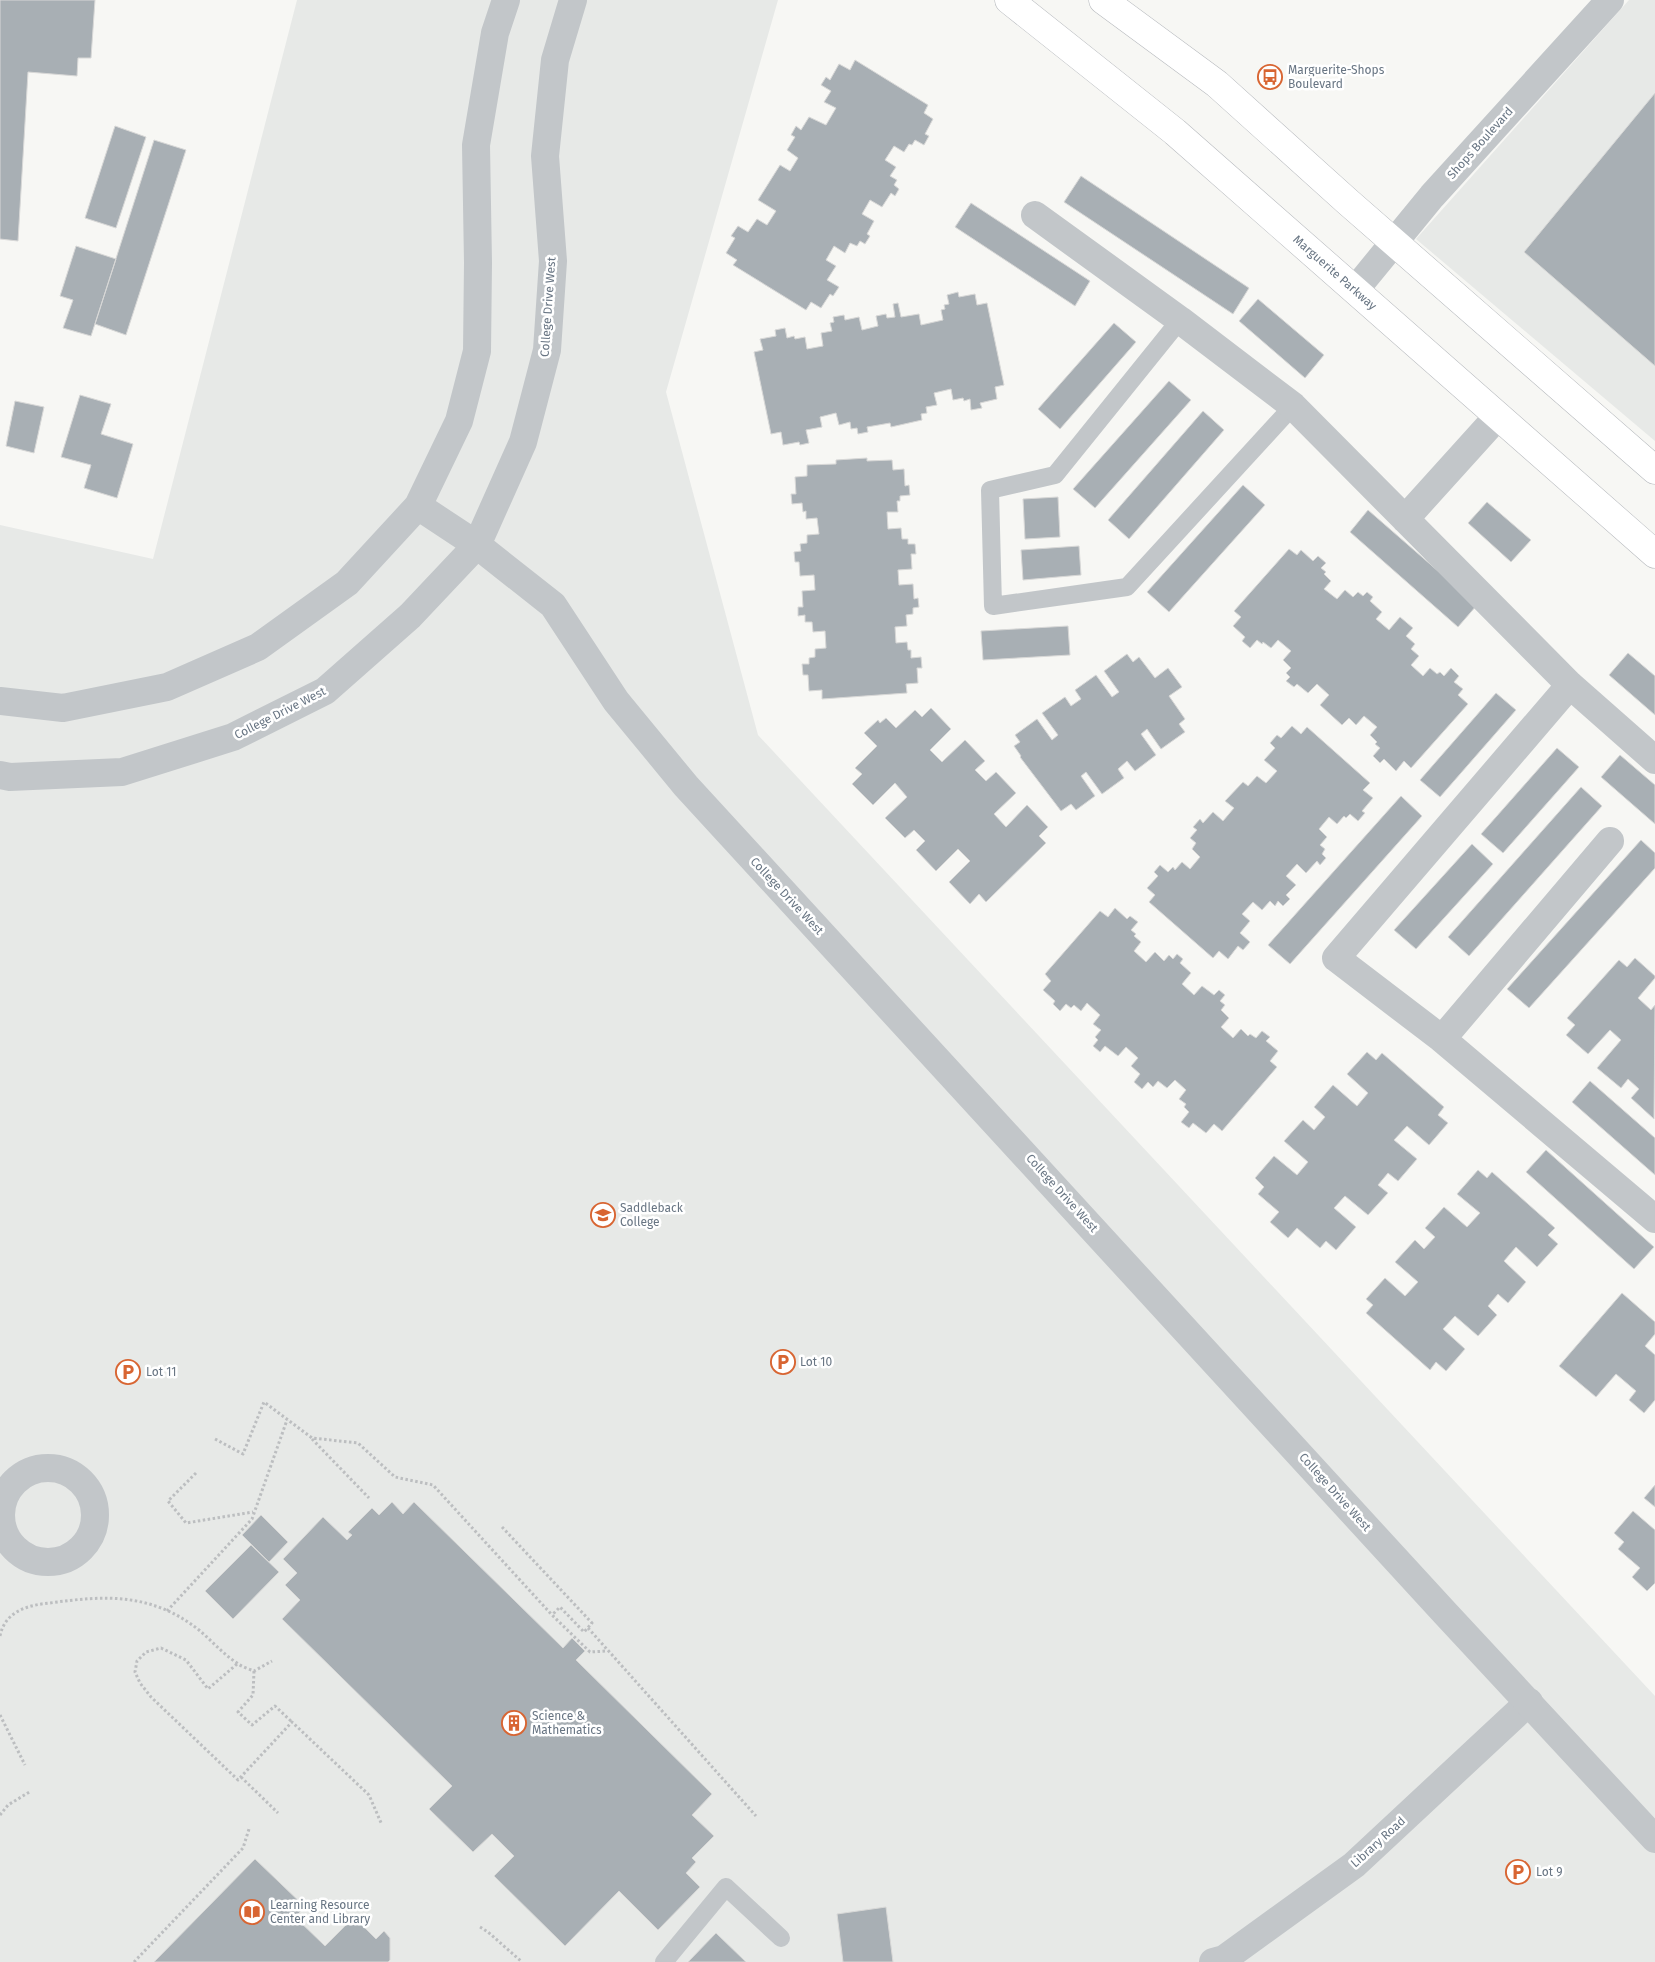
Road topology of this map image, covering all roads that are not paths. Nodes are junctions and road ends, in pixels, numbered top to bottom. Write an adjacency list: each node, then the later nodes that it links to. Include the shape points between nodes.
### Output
1 (506, 0): 13 (street, via 496,33 476,145 477,351 459,421)
2 (573, 0): 15 (street, College Drive West, via 554,60 545,156 553,261 547,350 523,442)
3 (1009, 0): 8 (main road, Marguerite Parkway, via 1175,132)
4 (1102, 0): 7 (main road, via 1216,84)
5 (1610, 0): 7 (street, Shops Boulevard)
6 (1034, 215): 9 (street)
7 (1394, 242): 8 (street, Shops Boulevard); 12 (main road)
8 (1355, 290): 11 (main road, Marguerite Parkway)
9 (1180, 320): 10 (street); 10 (lane, via 1055,475 990,490 992,606 1127,586)
10 (1293, 406): 14 (street)
11 (1498, 416): 14 (street); 16 (main road, Marguerite Parkway)
12 (1655, 470)
13 (418, 506): 15 (street, College Drive West); 18 (street, via 347,583 258,647 167,687 63,708)
14 (1405, 519): 17 (street)
15 (477, 545): 20 (street, College Drive West, via 410,616 325,691 233,738 122,772); 24 (street, College Drive West, via 553,605 616,701 686,786)
16 (1655, 554)
17 (1570, 685): 19 (street); 22 (street, via 1336,958)
18 (0, 701)
19 (1655, 760)
20 (0, 775)
21 (1610, 841): 22 (street)
22 (1442, 1038): 23 (street)
23 (1655, 1220)
24 (1528, 1702): 25 (street, College Drive West); 28 (street, Library Road, via 1354,1865 1224,1959)
25 (1655, 1838)
26 (781, 1938): 27 (lane, via 726,1887)
27 (664, 1962)
28 (1213, 1962)

